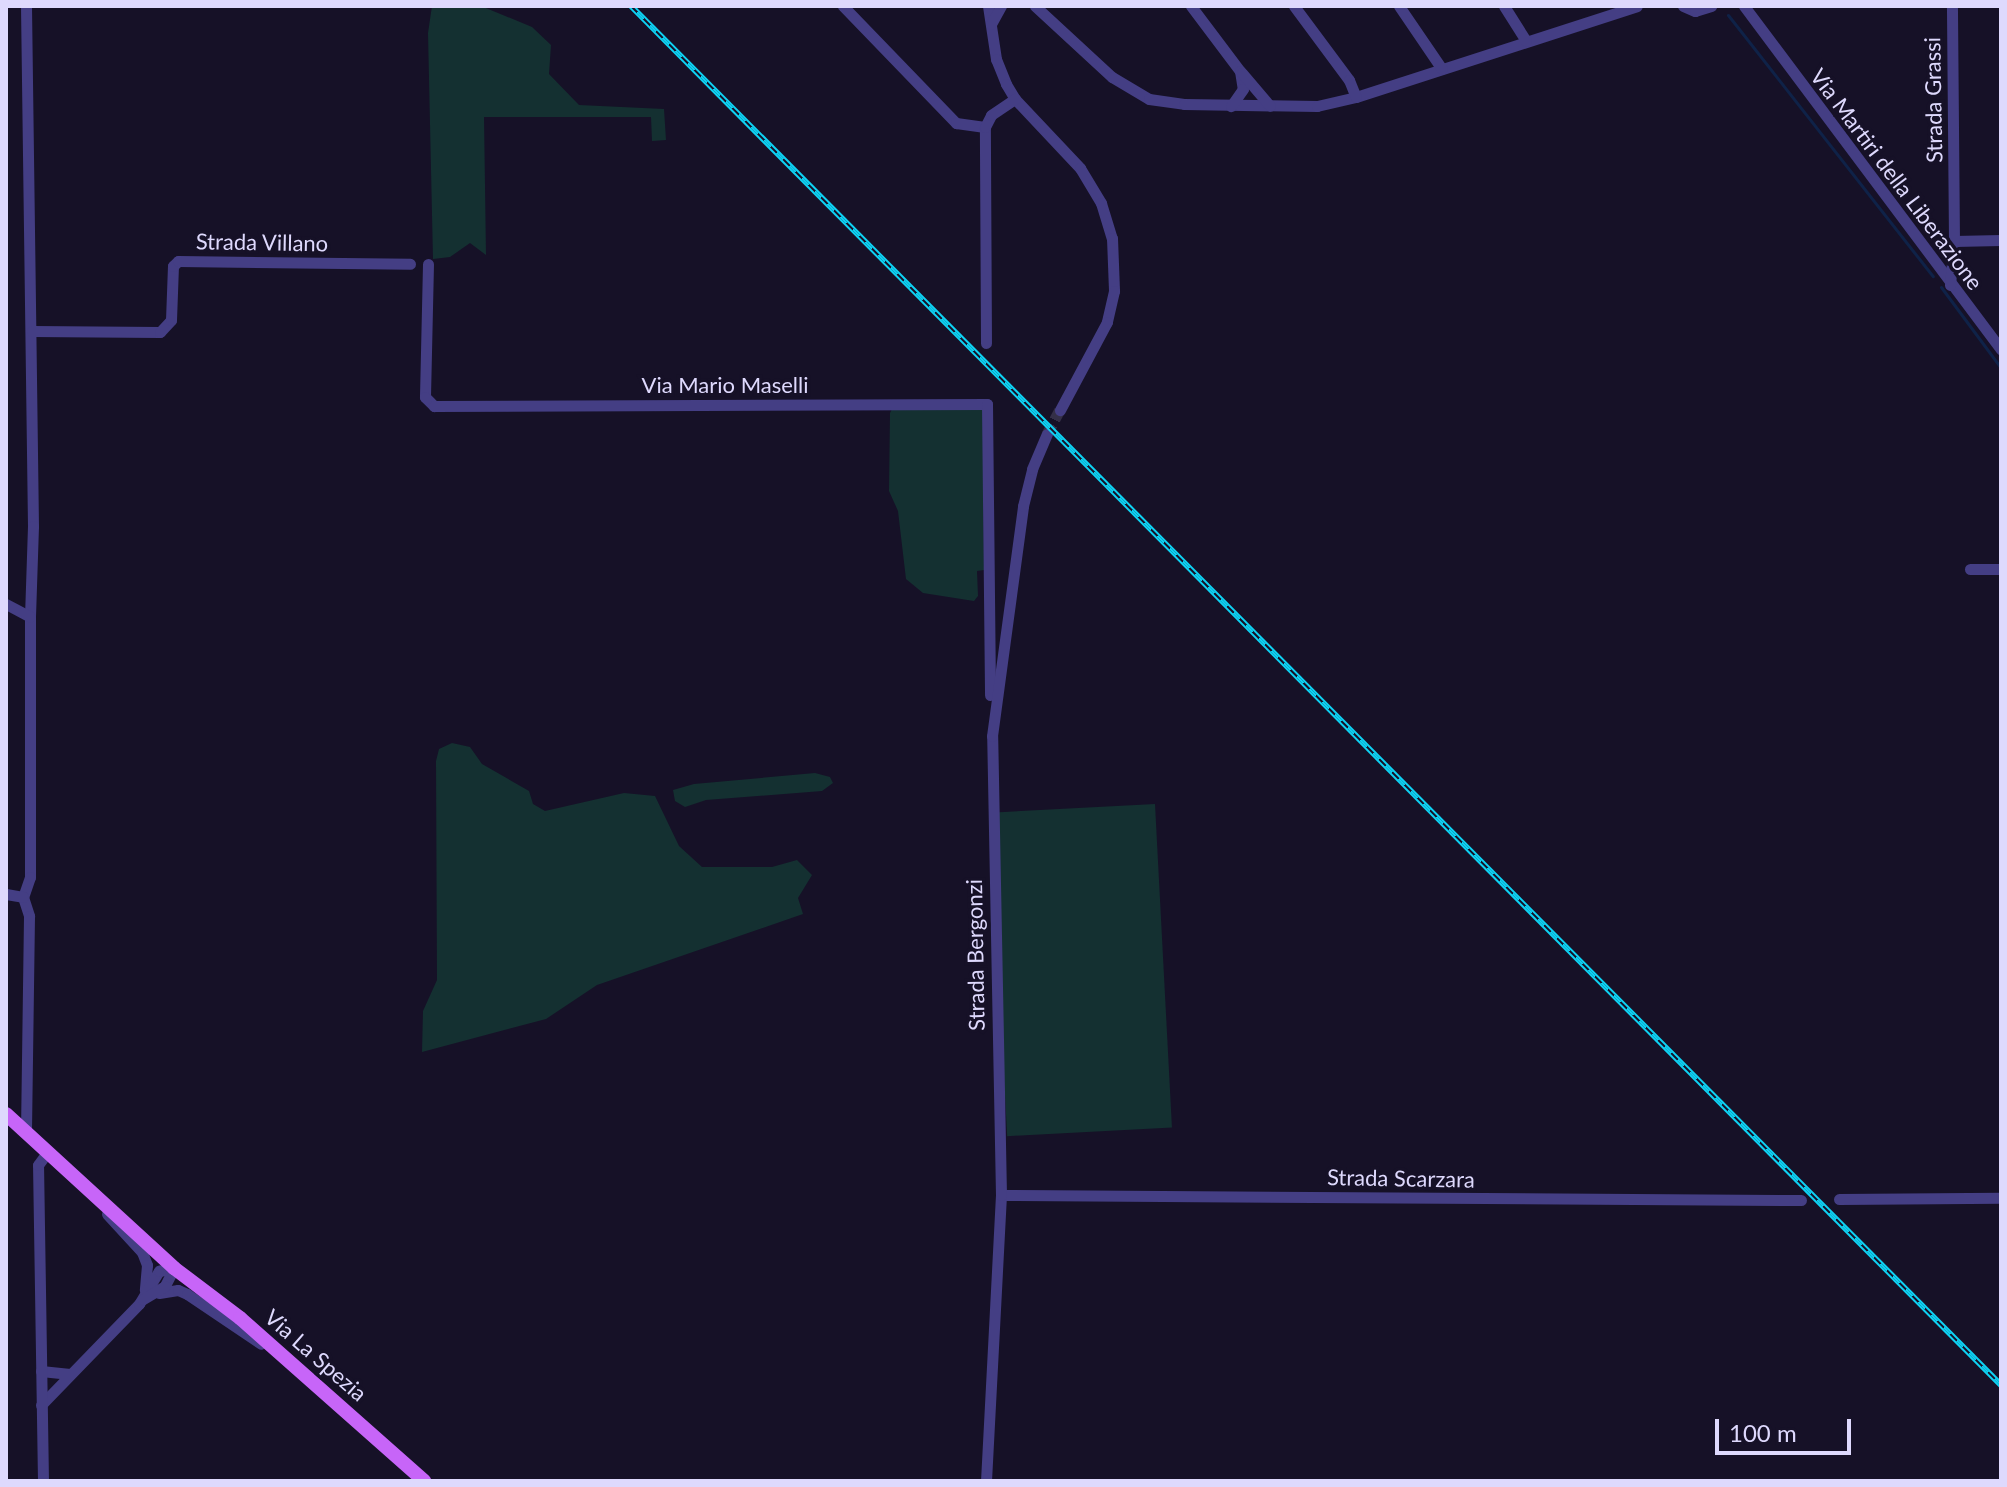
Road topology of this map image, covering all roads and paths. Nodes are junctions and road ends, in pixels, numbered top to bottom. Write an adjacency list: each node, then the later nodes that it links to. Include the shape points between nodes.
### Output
1 (26, 6): 31 (street)
2 (843, 6): 25 (street, via 956,123)
3 (988, 6): 16 (street)
4 (1001, 6): 16 (street)
5 (1034, 6): 23 (street, via 1112,77 1149,99)
6 (1191, 6): 20 (street)
7 (1294, 6): 21 (street)
8 (1399, 6): 19 (street)
9 (1504, 6): 18 (street)
10 (1637, 6): 18 (street)
11 (1683, 6): 12 (street, via 1695,11)
12 (1711, 6)
13 (1736, 6): 17 (street, Via Martiri della Liberazione)
14 (1744, 6): 17 (street, Via Martiri della Liberazione)
15 (1952, 6): 27 (street, Strada Grassi)
16 (991, 24): 22 (street, via 996,59)
17 (1761, 30): 30 (street, Via Martiri della Liberazione)
18 (1526, 41): 19 (street)
19 (1442, 69): 21 (street)
20 (1240, 71): 23 (street, via 1243,89); 24 (street)
21 (1356, 97): 24 (street, via 1327,106)
22 (1015, 99): 25 (street, via 991,115); 34 (street, via 1080,168 1101,203 1112,238 1114,291 1107,322)
23 (1231, 106): 24 (street)
24 (1270, 106)
25 (985, 127): 32 (street)
26 (2001, 240): 27 (street)
27 (1954, 241): 30 (street, Strada Grassi)
28 (410, 264): 31 (street, Strada Villano, via 178,261 173,266 171,320 160,332)
29 (428, 264): 38 (street, Via Mario Maselli, via 425,397 434,406 987,404)
30 (1950, 285): 33 (street, Via Martiri della Liberazione)
31 (32, 331): 41 (street)
32 (986, 343)
33 (2001, 350)
34 (1060, 410)
35 (1047, 434): 39 (street, Strada Bergonzi, via 1027,487)
36 (1970, 569): 37 (street)
37 (2001, 569)
38 (989, 580): 39 (street); 42 (street, Via Mario Maselli)
39 (1010, 589): 42 (street, Strada Bergonzi)
40 (6, 604): 41 (street)
41 (30, 617): 44 (street, via 30,877)
42 (992, 736): 49 (street, Strada Bergonzi)
43 (6, 894): 44 (street)
44 (23, 897): 46 (street, via 29,916)
45 (6, 1114): 46 (main road, Via La Spezia)
46 (26, 1132): 47 (main road, Via La Spezia)
47 (48, 1151): 48 (main road, Via La Spezia); 56 (street, via 38,1165)
48 (78, 1177): 53 (main road, Via La Spezia); 54 (street, via 142,1252 147,1265)
49 (1001, 1195): 52 (street, Strada Scarzara); 61 (street, Strada Bergonzi)
50 (2001, 1198): 51 (street)
51 (1839, 1199)
52 (1801, 1200)
53 (174, 1268): 54 (street, via 165,1286); 55 (main road, Via La Spezia)
54 (143, 1299): 55 (street, via 178,1290); 57 (street)
55 (285, 1358): 60 (main road, Via La Spezia)
56 (41, 1371): 57 (street); 58 (street)
57 (70, 1374): 58 (street)
58 (41, 1405): 59 (street)
59 (43, 1481)
60 (424, 1481)
61 (986, 1481)

